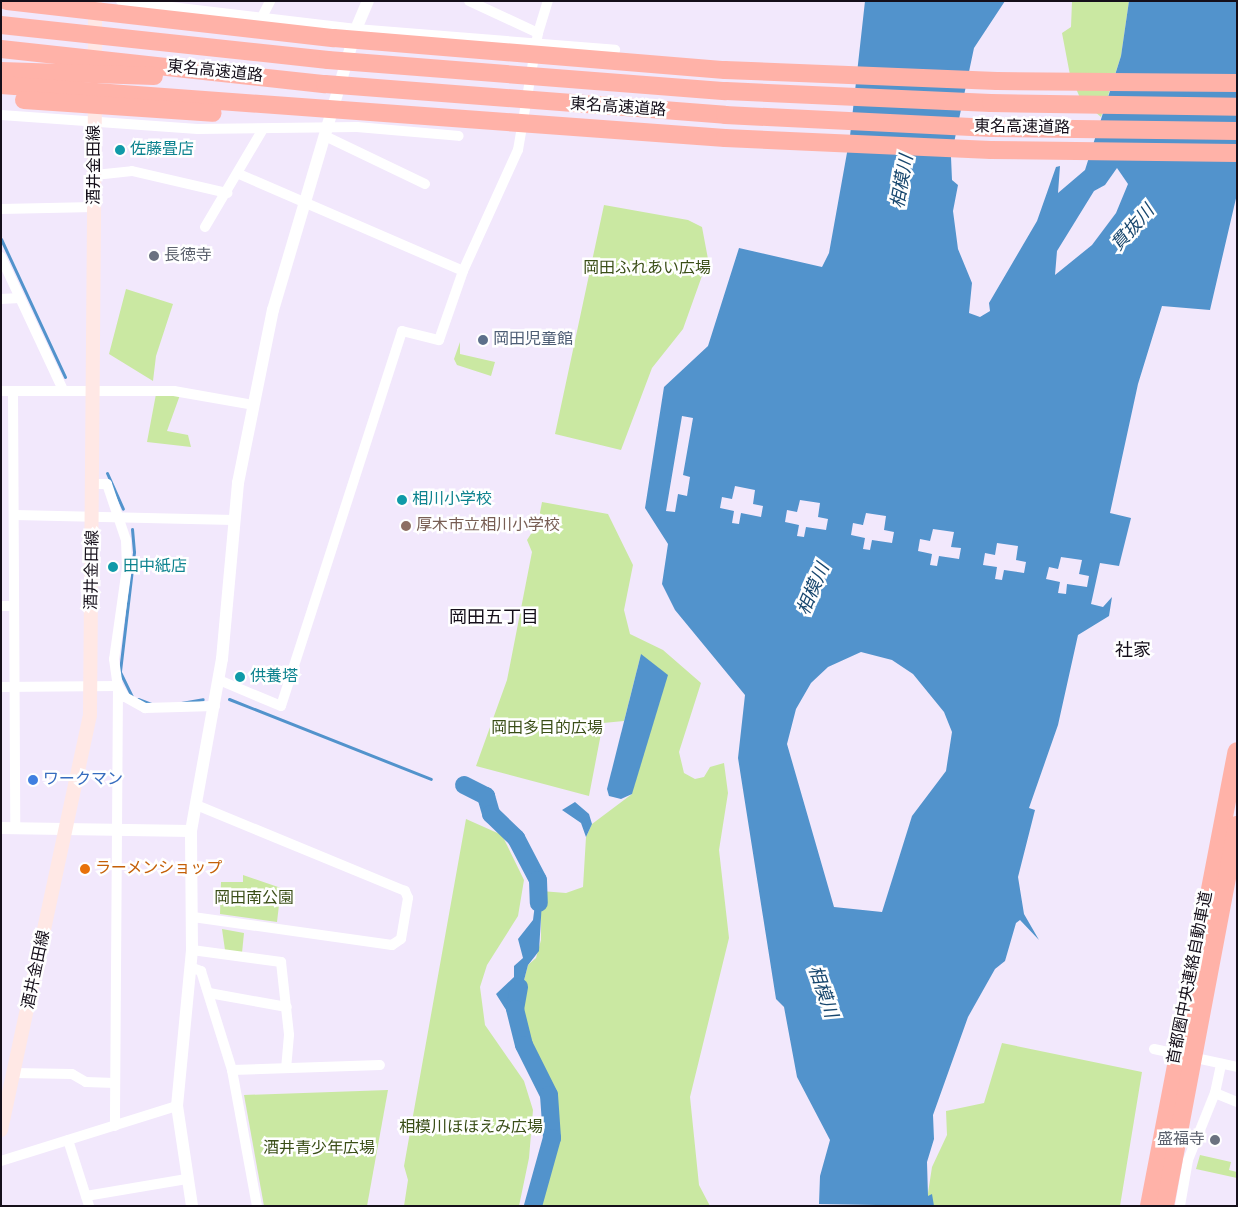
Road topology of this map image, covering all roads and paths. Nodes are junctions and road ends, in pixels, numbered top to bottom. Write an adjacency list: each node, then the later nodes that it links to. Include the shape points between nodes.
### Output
1 (7, 1): 20 (highway, via 334,38 715,69 987,81)
2 (95, 1): 27 (main road, 酒井金田線)
3 (121, 1): 8 (street)
4 (270, 1): 10 (street)
5 (368, 1): 13 (street)
6 (470, 1): 14 (street)
7 (548, 1): 14 (street)
8 (169, 4): 10 (street)
9 (1, 14): 12 (highway)
10 (262, 17): 13 (street)
11 (1, 25): 12 (highway, 東名高速道路)
12 (78, 29): 24 (highway, 東名高速道路, via 328,60 858,99)
13 (356, 30): 15 (street); 26 (street)
14 (538, 33): 15 (street)
15 (536, 46): 17 (street); 41 (street, via 518,150)
16 (1, 49): 18 (highway)
17 (615, 50)
18 (76, 65): 19 (highway); 29 (highway, 東名高速道路, via 858,123)
19 (1, 71)
20 (1237, 83)
21 (1, 85): 23 (highway)
22 (1, 97): 23 (highway, via 80,106)
23 (107, 101): 26 (highway)
24 (1237, 107)
25 (1, 115): 27 (street)
26 (324, 123): 28 (street); 30 (street); 31 (highway, via 367,112 860,145); 34 (street); 36 (street)
27 (95, 124): 28 (street); 33 (main road, 酒井金田線)
28 (264, 129): 32 (street)
29 (1237, 131)
30 (458, 136)
31 (1237, 153)
32 (239, 174): 35 (street); 36 (street)
33 (95, 175): 35 (street, via 132,171); 37 (main road, 酒井金田線)
34 (425, 184)
35 (226, 193): 39 (street)
36 (303, 203): 41 (street); 48 (street)
37 (95, 206): 38 (street); 45 (main road, 酒井金田線)
38 (1, 208)
39 (205, 227)
40 (1, 257): 42 (street)
41 (462, 271): 60 (street, via 439,340 402,331 281,706)
42 (20, 298): 43 (street); 44 (street)
43 (1, 299)
44 (63, 390): 45 (street); 47 (street)
45 (94, 390): 48 (street, via 174,391); 49 (main road, 酒井金田線)
46 (1, 391): 47 (street)
47 (13, 391): 50 (street)
48 (253, 405): 53 (street)
49 (93, 484): 51 (main road, 酒井金田線); 52 (street, via 107,484)
50 (15, 515): 51 (street); 55 (street)
51 (93, 517): 52 (street); 56 (main road, 酒井金田線)
52 (122, 518): 53 (street); 57 (street, via 127,568 114,658)
53 (234, 520): 60 (street)
54 (1, 606): 55 (street)
55 (14, 606): 59 (street)
56 (92, 686): 57 (street); 59 (street); 68 (main road, 酒井金田線, via 87,738)
57 (118, 686): 60 (street, via 132,702 146,708); 69 (street)
58 (1, 687): 59 (street)
59 (14, 687): 63 (street)
60 (217, 694): 64 (street)
61 (1237, 751): 95 (highway, 首都圏中央連絡自動車道)
62 (1, 756): 63 (street)
63 (13, 756): 67 (street)
64 (196, 805): 70 (street); 71 (street, via 405,891 408,898 401,939 392,945)
65 (1237, 825): 96 (highway, 首都圏中央連絡自動車道)
66 (1, 828): 67 (street)
67 (16, 828): 68 (street)
68 (67, 829): 69 (street); 82 (main road, 酒井金田線)
69 (118, 831): 70 (street); 83 (street)
70 (191, 831): 71 (street)
71 (193, 917): 72 (street)
72 (192, 950): 73 (street); 75 (street, via 281,962)
73 (190, 967): 74 (street, via 202,971); 86 (street)
74 (209, 994): 75 (street); 81 (street)
75 (287, 1007): 80 (street)
76 (1154, 1049): 77 (street)
77 (1221, 1064): 79 (street); 84 (street)
78 (380, 1065): 80 (street)
79 (1237, 1067)
80 (286, 1068): 81 (street)
81 (232, 1070): 94 (street)
82 (14, 1073): 83 (street, via 72,1074 86,1082); 88 (main road, 酒井金田線)
83 (115, 1082): 87 (street)
84 (1215, 1093): 85 (street); 97 (street, via 1188,1160)
85 (1237, 1102)
86 (176, 1106): 87 (street); 91 (street)
87 (114, 1126): 89 (street)
88 (1, 1130)
89 (68, 1140): 90 (street); 92 (street)
90 (1, 1161)
91 (187, 1178): 92 (street); 93 (street)
92 (88, 1201)
93 (192, 1206)
94 (257, 1206)
95 (1149, 1206)
96 (1165, 1206)
97 (1180, 1206)

